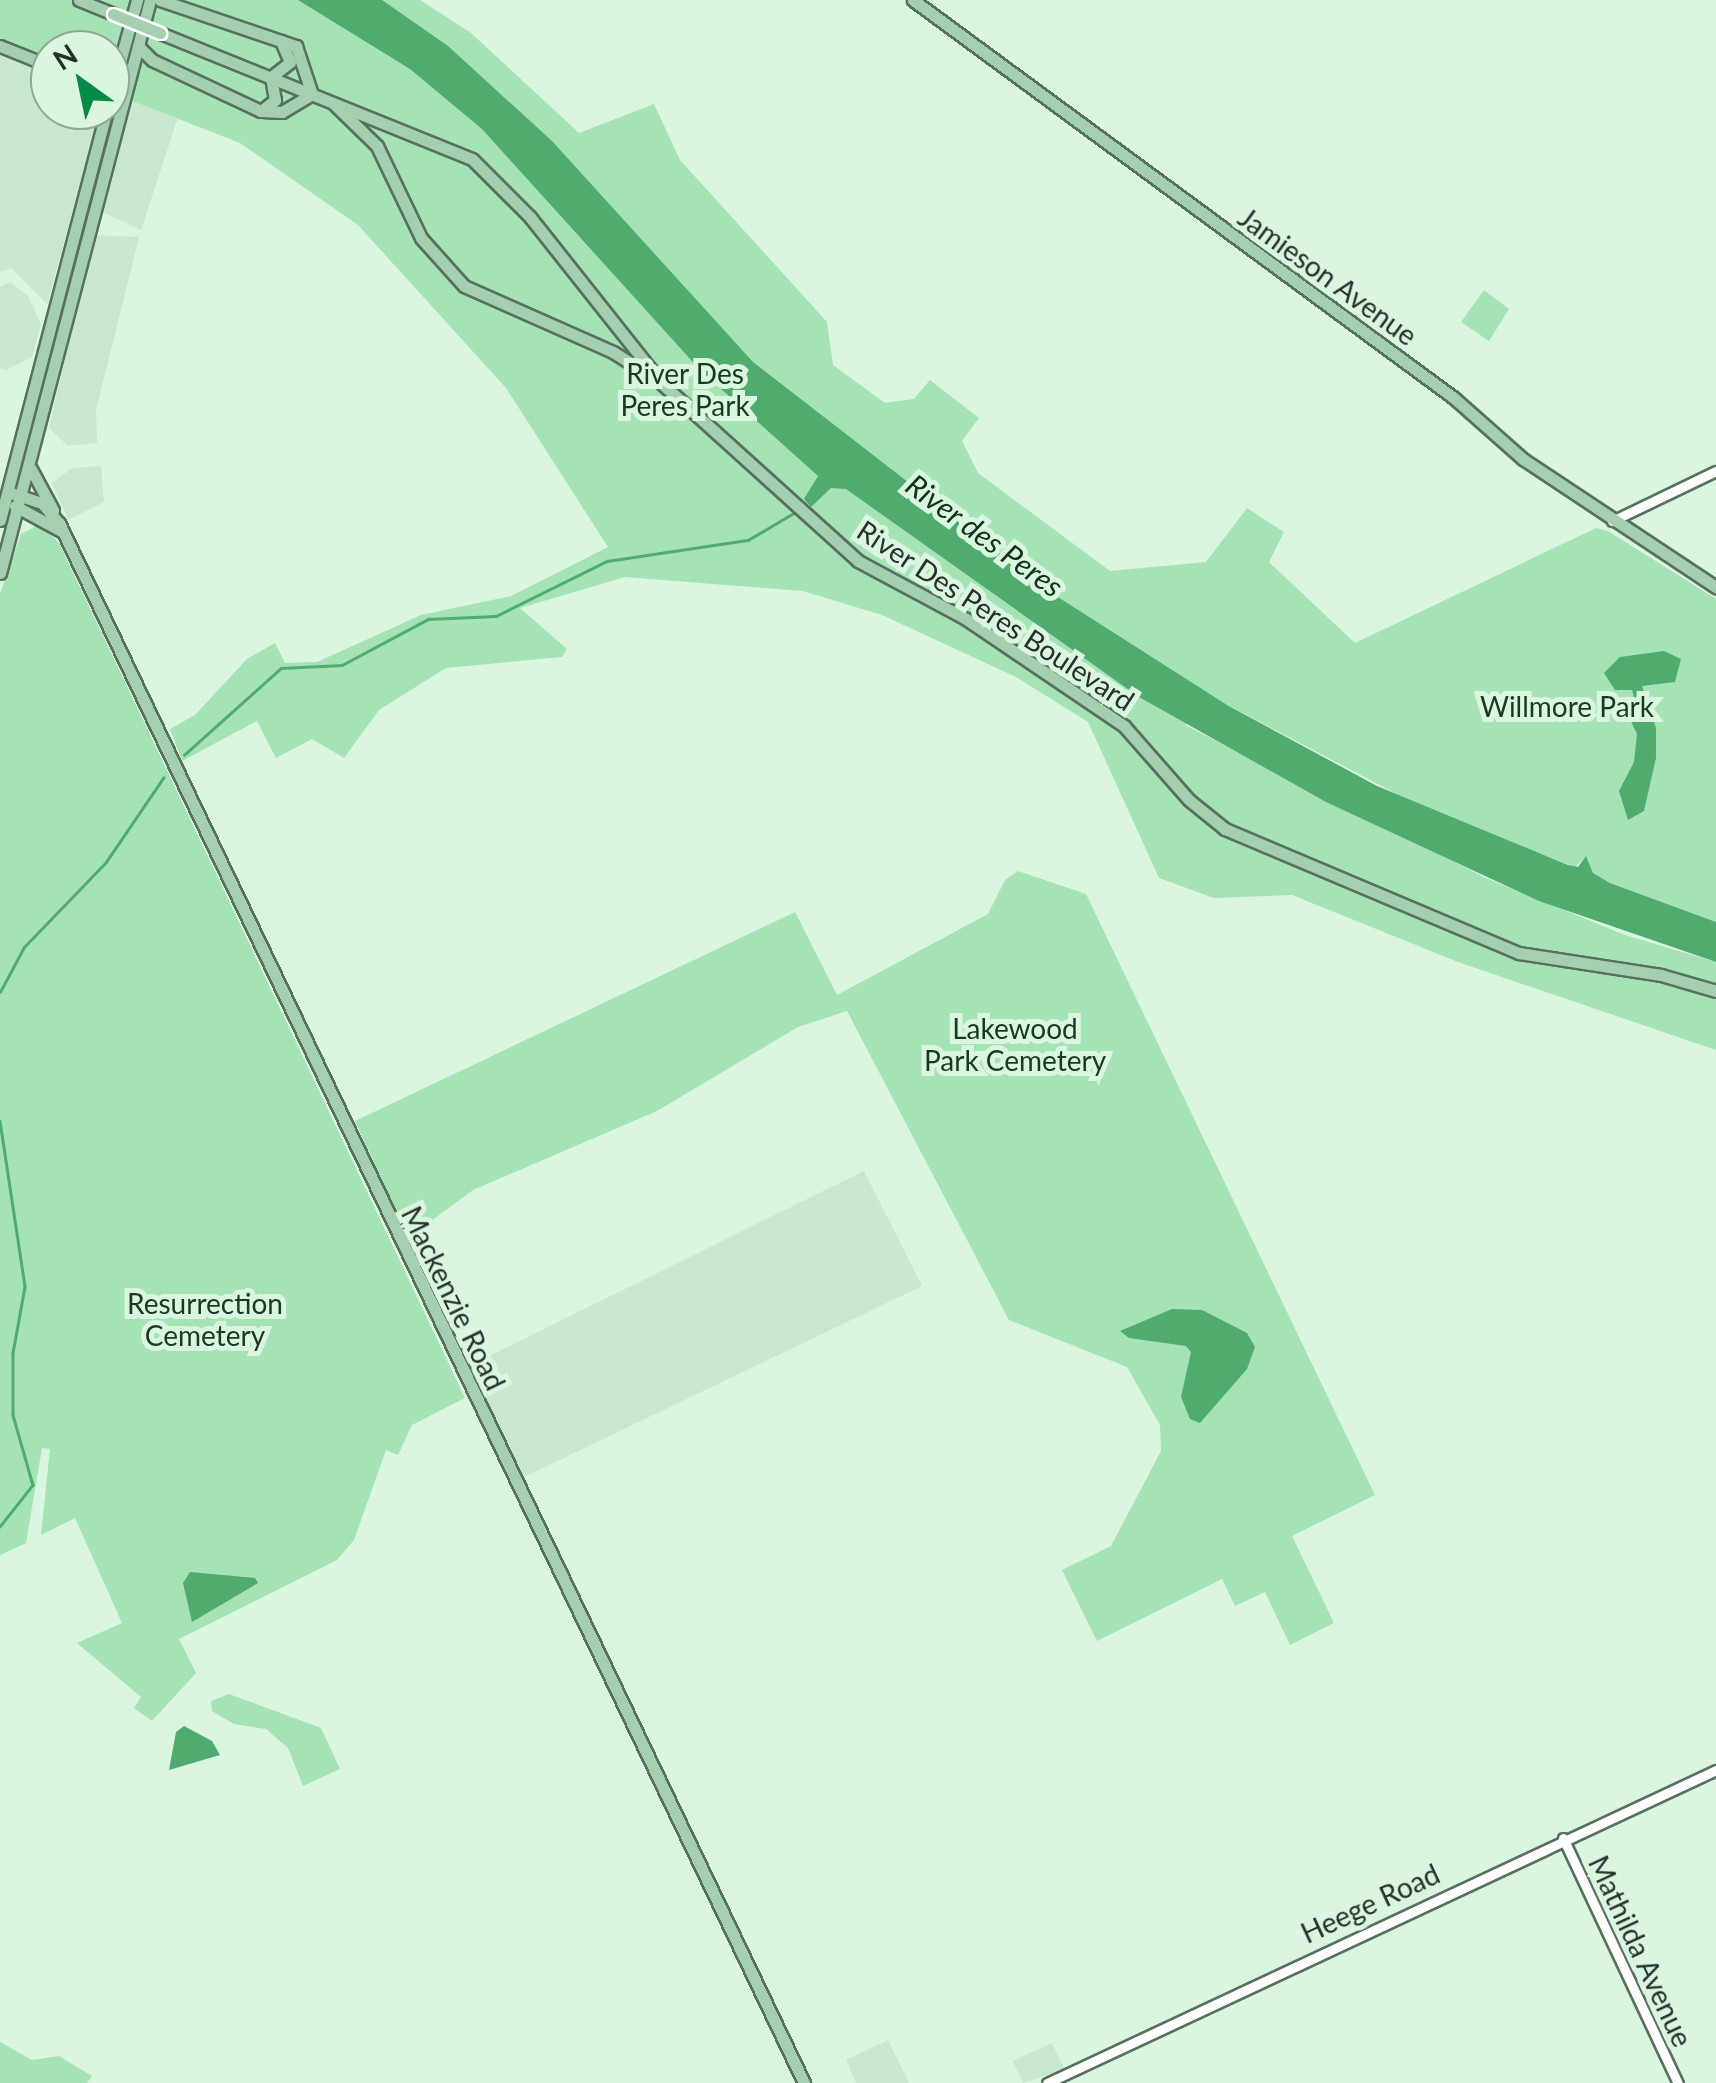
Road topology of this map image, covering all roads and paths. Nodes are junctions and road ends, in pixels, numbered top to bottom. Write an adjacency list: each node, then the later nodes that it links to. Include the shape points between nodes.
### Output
1 (79, 0): 14 (main road, River Des Peres Boulevard, bridge)
2 (150, 0): 6 (main road)
3 (912, 0): 26 (main road, Jamieson Avenue)
4 (136, 1): 7 (main road)
5 (165, 3): 6 (main road); 8 (main road)
6 (147, 14): 10 (main road)
7 (127, 30)
8 (282, 41): 14 (main road, via 290,62); 15 (main road, via 303,54)
9 (0, 46): 11 (main road)
10 (138, 46): 12 (main road); 13 (main road)
11 (30, 58)
12 (152, 60): 13 (main road); 17 (main road)
13 (134, 63): 20 (main road)
14 (271, 77): 15 (main road, River Des Peres Boulevard); 17 (main road, via 276,96)
15 (312, 94): 16 (main road, River Des Peres Boulevard); 17 (main road, via 282,112)
16 (334, 104): 19 (main road, River Des Peres Boulevard, via 454,148 494,177); 19 (main road, River Des Peres Boulevard, via 377,146 421,238 464,286 613,352)
17 (261, 111)
18 (102, 130): 22 (main road)
19 (660, 381): 30 (main road, River Des Peres Boulevard, via 866,567 966,619 1111,716 1195,806 1234,834 1519,954 1661,976)
20 (30, 467): 23 (main road); 24 (main road)
21 (1716, 472): 26 (street)
22 (4, 492): 23 (main road, Mackenzie Road); 25 (main road)
23 (22, 501): 24 (main road, Mackenzie Road); 27 (main road)
24 (50, 519): 27 (main road); 33 (main road, Mackenzie Road, via 63,532)
25 (0, 520)
26 (1612, 521): 29 (main road, Jamieson Avenue)
27 (12, 534): 28 (main road)
28 (0, 573)
29 (1716, 587)
30 (1716, 992)
31 (1716, 1770): 32 (street, Heege Road)
32 (1564, 1838): 34 (street, Heege Road); 35 (street, Mathilda Avenue)
33 (804, 2083)
34 (1047, 2083)
35 (1678, 2083)

